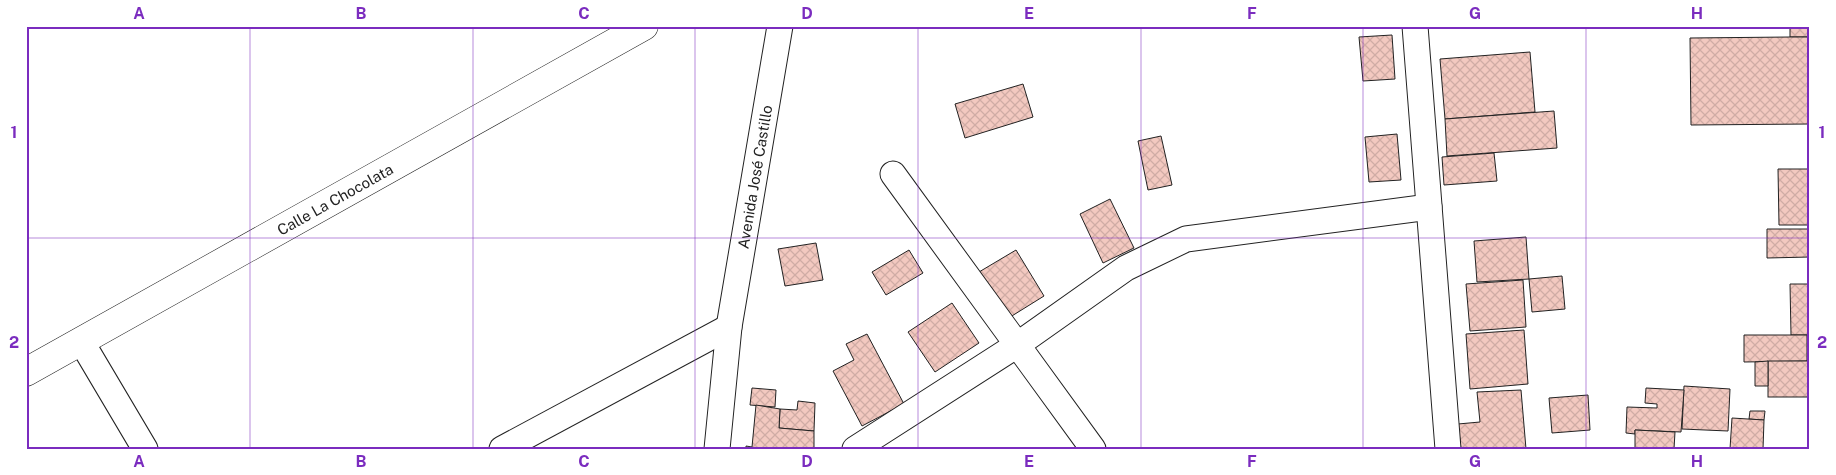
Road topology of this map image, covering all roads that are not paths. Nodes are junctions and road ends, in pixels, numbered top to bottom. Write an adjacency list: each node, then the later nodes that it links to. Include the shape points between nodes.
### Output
1 (644, 26): 7 (street, Calle La Chocolata)
2 (780, 26): 6 (street, Avenida José Castillo)
3 (1415, 26): 5 (street)
4 (893, 174): 8 (street)
5 (1430, 207): 8 (street, via 1186,239 1126,268); 15 (street)
6 (730, 327): 11 (street); 12 (street, Avenida José Castillo)
7 (81, 341): 9 (street, Calle La Chocolata); 10 (street)
8 (1017, 345): 13 (street); 14 (street)
9 (26, 372)
10 (145, 449)
11 (502, 449)
12 (717, 449)
13 (855, 449)
14 (1093, 449)
15 (1448, 449)

